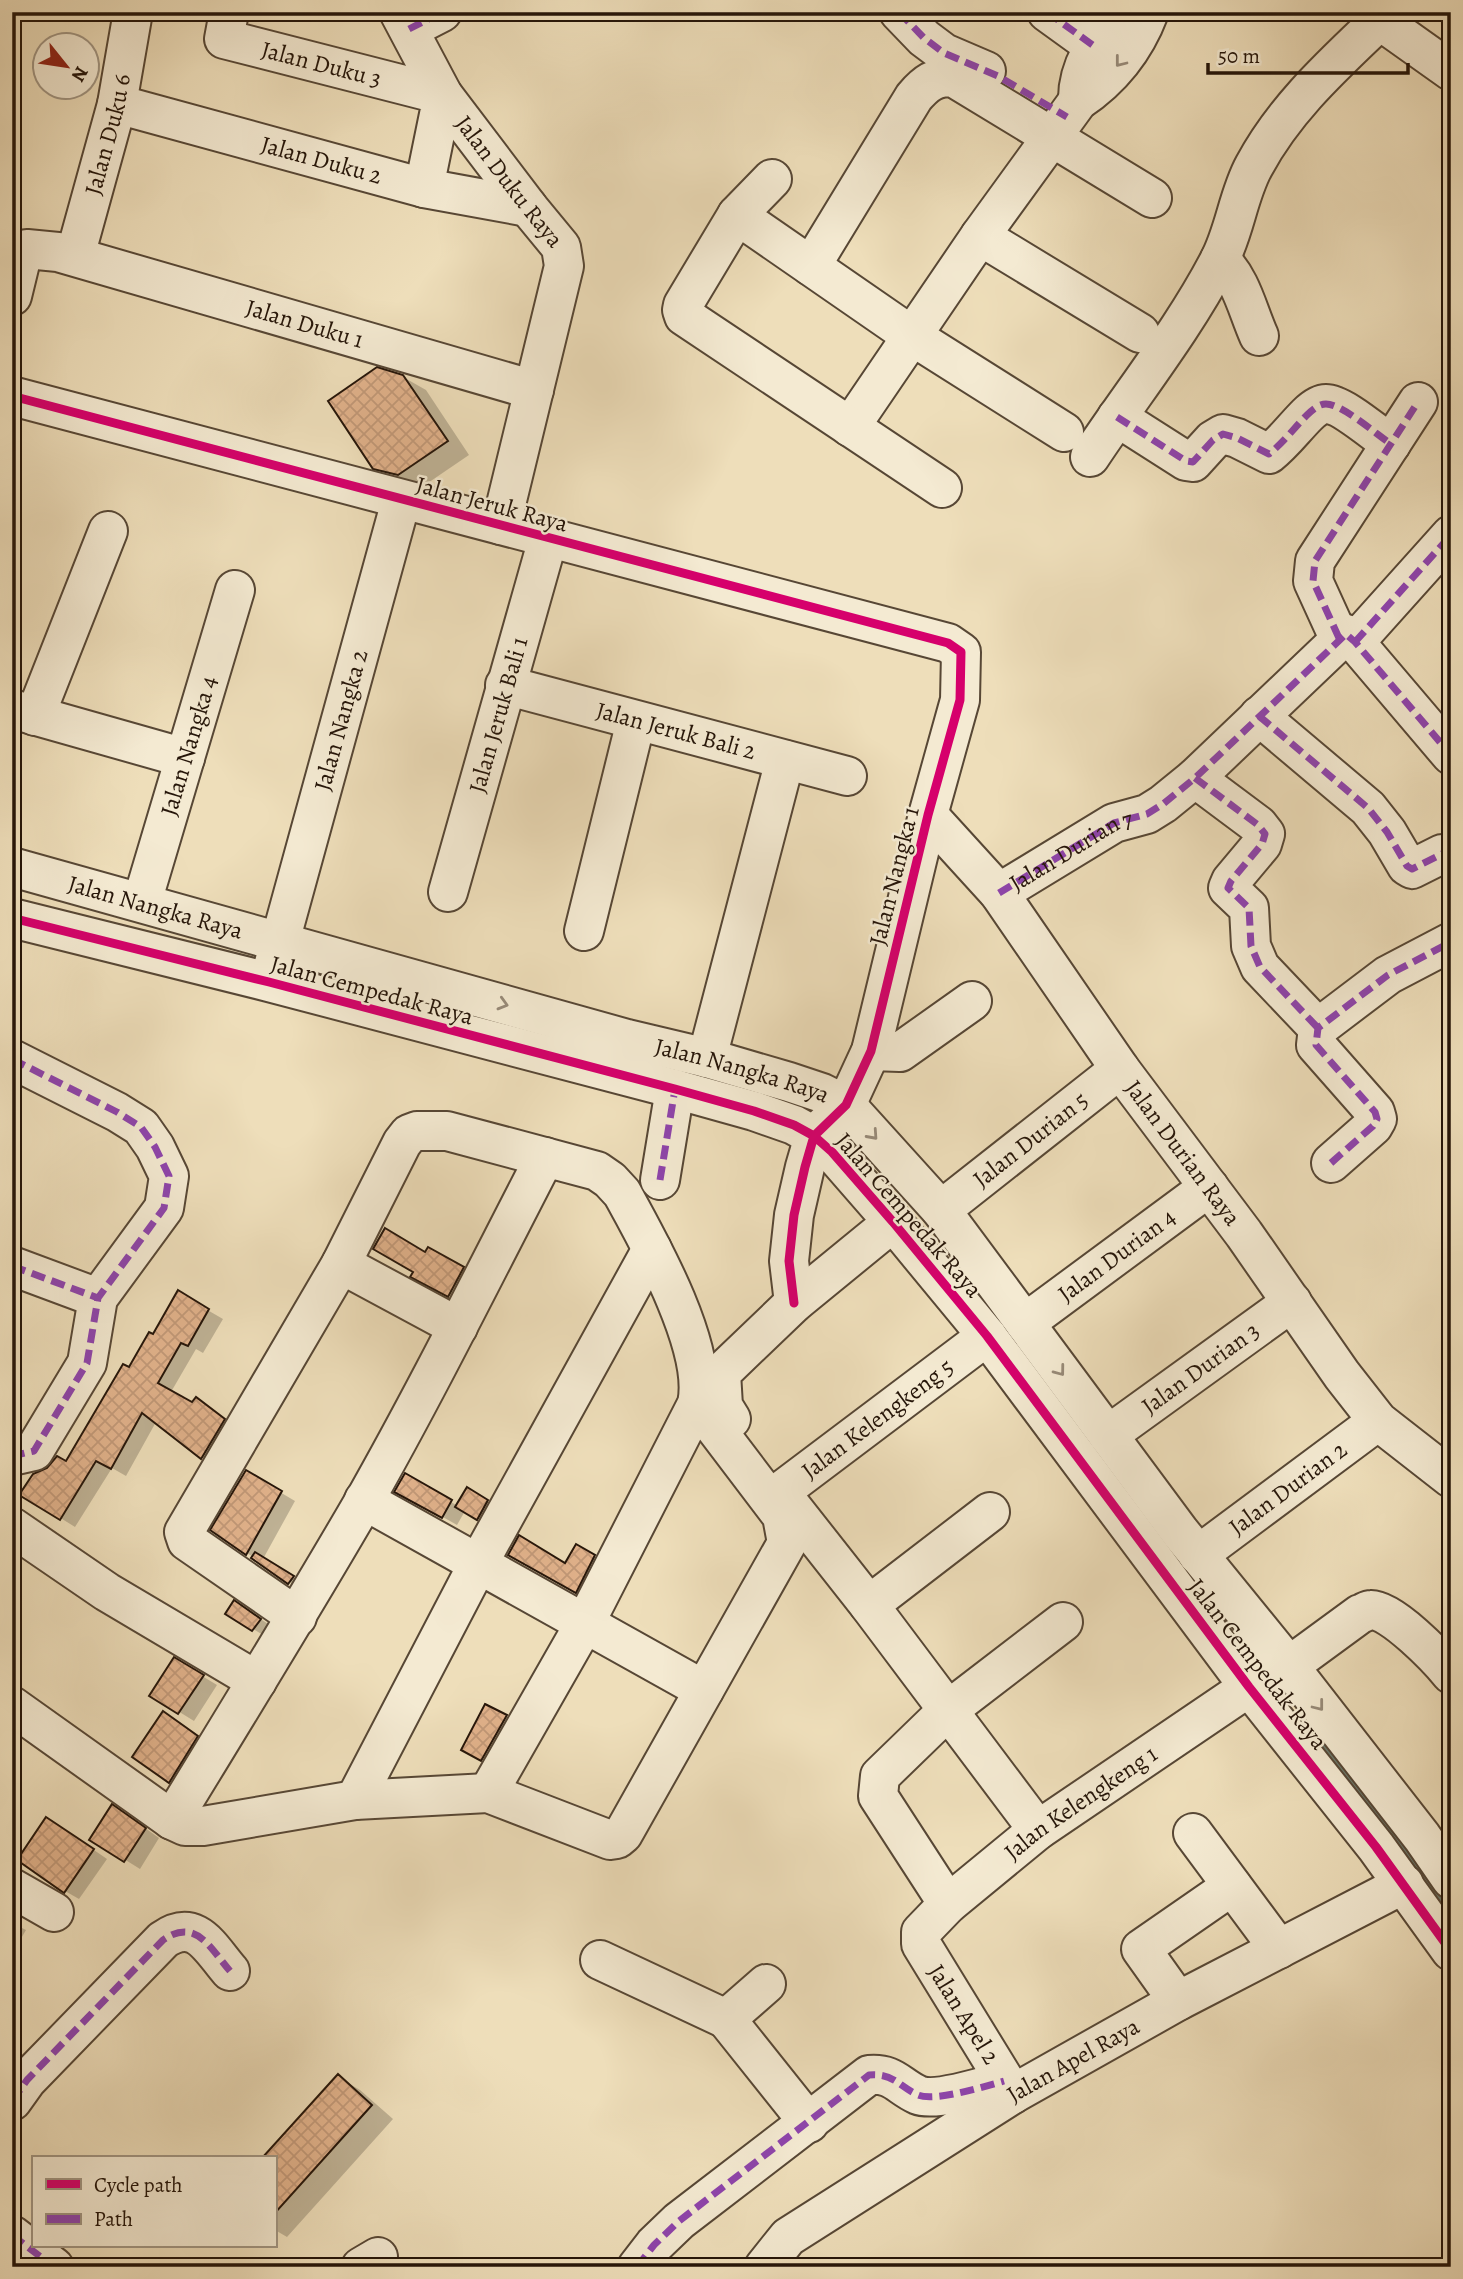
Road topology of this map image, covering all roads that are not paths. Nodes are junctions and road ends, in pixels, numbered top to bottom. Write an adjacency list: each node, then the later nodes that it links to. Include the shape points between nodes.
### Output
1 (133, 12): 13 (street, Jalan Duku 6)
2 (229, 12): 12 (street, Jalan Duku 3, via 224,39)
3 (442, 12): 9 (street)
4 (899, 12): 14 (street, via 944,53 998,76)
5 (1047, 12): 10 (street)
6 (1120, 12): 10 (street)
7 (1149, 12): 14 (street, one-way to 14, via 1120,64)
8 (1373, 17): 11 (street); 22 (street, via 1286,116 1253,167)
9 (404, 21): 12 (street, Jalan Duku Raya)
10 (1094, 46): 14 (street)
11 (1451, 71)
12 (443, 95): 16 (street); 18 (street, Jalan Duku Raya)
13 (117, 104): 16 (street, Jalan Duku 2); 21 (street, Jalan Duku 6)
14 (1066, 119): 17 (street); 20 (street); 23 (street, via 953,77 925,84)
15 (772, 179): 19 (street)
16 (424, 188): 18 (street, Jalan Duku 2)
17 (1152, 198)
18 (528, 207): 28 (street, Jalan Duku Raya, via 561,247 564,266)
19 (737, 215): 23 (street); 32 (street, via 683,304 684,316)
20 (980, 236): 25 (street); 26 (street)
21 (75, 256): 24 (street, Jalan Duku 1, via 27,249); 28 (street, Jalan Duku 1)
22 (1220, 259): 27 (street, via 1241,287); 31 (street, via 1167,347)
23 (811, 267): 26 (street)
24 (12, 296)
25 (1140, 334)
26 (912, 336): 31 (street, via 1077,444); 32 (street)
27 (1259, 336)
28 (534, 390): 36 (street, Jalan Duku Raya)
29 (12, 396): 35 (street, Jalan Jeruk Raya)
30 (1418, 402): 33 (street)
31 (1117, 417): 33 (street, via 1193,462 1223,434 1269,454 1308,414 1326,404)
32 (850, 427): 34 (street)
33 (1391, 444): 41 (street, via 1315,561 1313,581)
34 (943, 488)
35 (401, 501): 36 (street, Jalan Jeruk Raya); 60 (street, Jalan Nangka 2)
36 (501, 524): 39 (street, Jalan Jeruk Raya)
37 (108, 531): 44 (street)
38 (1451, 535): 41 (street)
39 (548, 539): 42 (street, Jalan Jeruk Raya, via 948,643); 43 (street, Jalan Jeruk Bali 1)
40 (235, 590): 48 (street, Jalan Nangka 4)
41 (1347, 640): 45 (street); 47 (street)
42 (961, 652): 52 (street, Jalan Nangka 1, via 960,700)
43 (505, 685): 46 (street, Jalan Jeruk Bali 2); 55 (street, Jalan Jeruk Bali 1)
44 (24, 713): 48 (street)
45 (1259, 716): 51 (street); 53 (street, via 1368,808 1407,866 1412,869)
46 (636, 721): 49 (street, Jalan Jeruk Bali 2); 59 (street)
47 (1451, 755)
48 (185, 758): 57 (street, Jalan Nangka 4)
49 (785, 760): 50 (street, Jalan Jeruk Bali 2); 66 (street)
50 (847, 776)
51 (1195, 778): 56 (street, Jalan Durian 7, via 1147,814 1114,823); 64 (street, via 1265,834 1228,888 1249,908 1251,946 1260,967)
52 (928, 816): 56 (street, Jalan Durian Raya); 65 (street, Jalan Nangka 1)
53 (1451, 854)
54 (12, 867): 57 (street, Jalan Nangka Raya)
55 (448, 892)
56 (999, 893): 68 (street, Jalan Durian Raya)
57 (142, 902): 60 (street, Jalan Nangka Raya)
58 (12, 918): 62 (street, Jalan Cempedak Raya)
59 (584, 931)
60 (280, 942): 62 (street, Jalan Nangka 2); 66 (street, Jalan Nangka Raya, one-way to 66)
61 (1451, 942): 64 (street, via 1388,975)
62 (269, 982): 69 (street, Jalan Cempedak Raya)
63 (972, 1001): 65 (street, via 900,1052)
64 (1318, 1028): 73 (street, via 1316,1045 1375,1111 1377,1119)
65 (871, 1051): 70 (street, Jalan Nangka 1)
66 (707, 1058): 70 (street, Jalan Nangka Raya, via 822,1093)
67 (12, 1059): 81 (street, via 141,1128 169,1176 164,1208)
68 (1120, 1069): 75 (street, Jalan Durian Raya); 76 (street, Jalan Durian 5)
69 (675, 1089): 71 (street, Jalan Cempedak Raya, via 764,1114); 74 (street)
70 (846, 1105): 71 (street); 76 (street, Jalan Nangka Raya, one-way to 76)
71 (814, 1136): 77 (street, Jalan Cempedak Raya); 83 (street, via 794,1215 789,1261)
72 (545, 1157): 78 (street, via 597,1171 610,1180); 79 (street, via 447,1130 409,1134); 85 (street)
73 (1331, 1163)
74 (660, 1180)
75 (1209, 1187): 82 (street, Jalan Durian Raya); 84 (street, Jalan Durian 4)
76 (941, 1210): 84 (street, Jalan Nangka Raya)
77 (893, 1222): 83 (street); 86 (street, Jalan Cempedak Raya)
78 (652, 1249): 87 (street, via 691,1343 700,1390); 97 (street)
79 (341, 1264): 85 (street); 99 (street, via 184,1532 187,1541)
80 (12, 1266): 81 (street)
81 (98, 1298): 90 (street, via 87,1363 34,1451)
82 (1292, 1302): 88 (street, Jalan Durian Raya); 89 (street, Jalan Durian 3)
83 (794, 1303): 92 (street, via 721,1373 723,1406)
84 (1025, 1323): 89 (street, Jalan Nangka Raya, one-way to 89)
85 (458, 1327): 93 (street)
86 (981, 1340): 92 (street, Jalan Kelengkeng 5); 105 (street, Jalan Cempedak Raya)
87 (697, 1404): 101 (street); 106 (street, via 782,1516 788,1543)
88 (1378, 1421): 91 (street, Jalan Durian Raya); 96 (street, Jalan Durian 2)
89 (1108, 1435): 96 (street, Jalan Nangka Raya)
90 (12, 1457)
91 (1451, 1478)
92 (780, 1492): 98 (street)
93 (364, 1500): 97 (street); 99 (street)
94 (990, 1513): 98 (street)
95 (12, 1527): 104 (street, via 107,1592)
96 (1198, 1555): 102 (street, Jalan Nangka Raya)
97 (478, 1564): 101 (street); 110 (street)
98 (869, 1605): 108 (street)
99 (297, 1617): 104 (street)
100 (1063, 1622): 108 (street)
101 (585, 1623): 106 (street); 109 (street)
102 (1289, 1666): 103 (street, Jalan Kelengkeng 1, via 1371,1610 1415,1636); 105 (street, Jalan Kelengkeng 1); 114 (street, Jalan Nangka Raya, one-way to 114)
103 (1451, 1674)
104 (257, 1681): 111 (street)
105 (1249, 1687): 112 (street, Jalan Kelengkeng 1); 115 (street, Jalan Cempedak Raya)
106 (704, 1690): 109 (street, via 617,1839)
107 (12, 1706): 111 (street)
108 (947, 1711): 112 (street); 118 (street, via 880,1776 877,1796)
109 (488, 1793): 110 (street)
110 (355, 1800): 111 (street, via 203,1826)
111 (172, 1820)
112 (1038, 1830): 118 (street, Jalan Kelengkeng 1)
113 (1193, 1833): 116 (street)
114 (1451, 1879)
115 (1404, 1884): 121 (street, Jalan Apel Raya); 122 (street, Jalan Cempedak Raya)
116 (1232, 1886): 121 (street); 126 (street, via 1140,1949)
117 (12, 1888): 119 (street)
118 (948, 1904): 120 (street, Jalan Kelengkeng 1)
119 (54, 1912)
120 (921, 1932): 128 (street, Jalan Apel 2, via 921,1944)
121 (1279, 1949): 126 (street, Jalan Apel Raya)
122 (1451, 1951)
123 (600, 1960): 127 (street)
124 (230, 1972): 129 (street, via 198,1935 173,1933 27,2080)
125 (766, 1984): 127 (street)
126 (1178, 2001): 128 (street, Jalan Apel Raya)
127 (726, 2019): 130 (street)
128 (1009, 2087): 130 (street, via 920,2096 883,2074 869,2075); 134 (street, Jalan Apel Raya, via 788,2237)
129 (12, 2101)
130 (808, 2123): 133 (street, via 678,2221)
131 (12, 2235): 132 (street)
132 (54, 2267)
133 (637, 2267)
134 (764, 2267)

